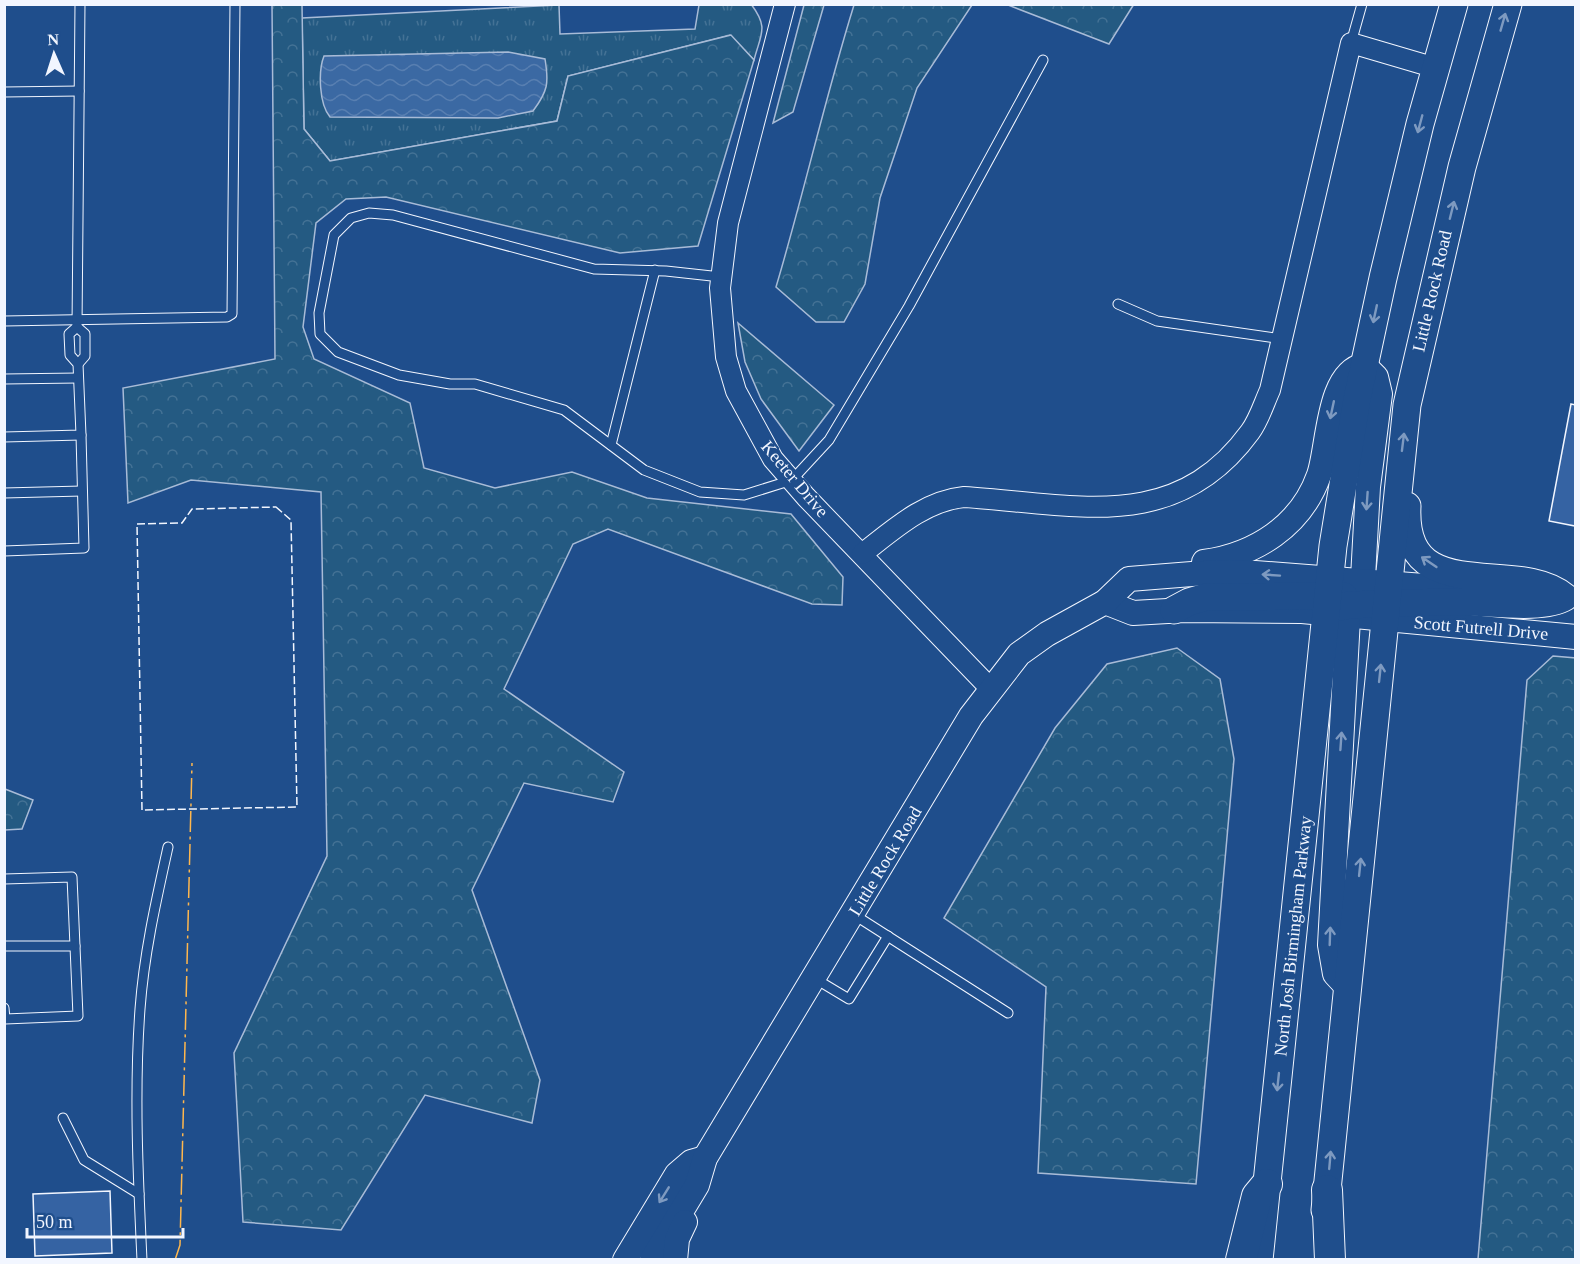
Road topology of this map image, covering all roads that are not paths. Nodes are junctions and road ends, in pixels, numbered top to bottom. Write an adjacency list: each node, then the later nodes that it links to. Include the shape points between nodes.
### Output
1 (80, 4): 10 (lane)
2 (235, 4): 16 (lane, via 232,314)
3 (785, 4): 13 (street, Keeter Drive, via 728,223)
4 (1362, 4): 7 (lane)
5 (1454, 4): 9 (main road)
6 (1508, 4): 25 (main road, Little Rock Road, one-way to 6, via 1407,405 1422,333 1462,167)
7 (1351, 43): 9 (street); 17 (street)
8 (1043, 60): 26 (lane, via 909,306 841,420 829,440)
9 (1436, 68): 19 (main road, one-way to 19)
10 (79, 91): 11 (lane); 16 (lane)
11 (4, 92)
12 (655, 270): 13 (lane); 24 (lane); 24 (lane, via 594,269 393,215 369,213 351,218 334,235 319,313 320,334 338,352 399,375 475,384 564,410)
13 (721, 277): 26 (street, Keeter Drive, via 721,323 736,392 773,459)
14 (1118, 304): 17 (lane, via 1157,321)
15 (4, 321): 16 (lane)
16 (77, 323): 18 (lane, via 85,334 85,357); 18 (lane, via 69,334 70,355)
17 (1282, 339): 30 (street, via 1270,390 1252,430 1206,478 1184,490 1132,506 948,498 919,512)
18 (78, 364): 20 (lane)
19 (1364, 365): 31 (street, one-way to 31, via 1349,373 1339,389 1319,475 1292,520 1268,540 1240,554 1182,565); 33 (main road, one-way to 33)
20 (78, 378): 21 (lane); 22 (lane)
21 (4, 380)
22 (81, 435): 23 (lane); 27 (lane)
23 (4, 437)
24 (611, 445): 26 (lane, via 644,470 700,492 744,495)
25 (1399, 477): 32 (main road, one-way to 25, via 1549,588 1459,574 1425,561 1408,536 1407,495); 33 (main road, Little Rock Road)
26 (792, 480): 30 (street, Keeter Drive)
27 (82, 491): 28 (lane); 29 (lane, via 84,548)
28 (4, 493)
29 (4, 551)
30 (862, 554): 37 (street, Keeter Drive)
31 (1157, 577): 33 (street, Little Rock Road, one-way to 31, via 1217,572); 34 (street, Little Rock Road, via 1129,579)
32 (1570, 598): 33 (main road, via 1533,603)
33 (1357, 599): 35 (main road, via 1206,597); 36 (street, Scott Futrell Drive); 45 (main road, one-way to 33); 45 (street, one-way to 33, via 1335,974 1330,945); 50 (main road, North Josh Birmingham Parkway, one-way to 50)
34 (1105, 602): 35 (street, via 1133,613); 37 (street, Little Rock Road, via 1031,645)
35 (1174, 610)
36 (1575, 637)
37 (990, 688): 40 (street, Little Rock Road)
38 (168, 847): 53 (lane, via 150,929 140,1008)
39 (4, 879): 43 (lane, via 72,877)
40 (853, 914): 41 (lane); 44 (street, Little Rock Road)
41 (888, 936): 44 (lane, via 849,999); 47 (lane)
42 (4, 946): 43 (lane)
43 (75, 946): 46 (lane, via 78,1016 5,1019)
44 (814, 978): 49 (street, Little Rock Road)
45 (1347, 988): 52 (main road, one-way to 45)
46 (4, 1008)
47 (1008, 1013)
48 (63, 1118): 53 (lane, via 84,1160)
49 (705, 1158): 51 (street, Little Rock Road); 55 (street, one-way to 55, via 691,1162 677,1174)
50 (1268, 1184): 58 (main road, via 1257,1196); 59 (main road, North Josh Birmingham Parkway)
51 (695, 1187): 56 (street, Little Rock Road); 57 (street, via 695,1202 677,1239)
52 (1327, 1190): 60 (main road); 61 (main road)
53 (139, 1194): 54 (lane)
54 (142, 1260)
55 (625, 1260)
56 (652, 1260)
57 (675, 1260)
58 (1241, 1260)
59 (1259, 1260)
60 (1319, 1260)
61 (1330, 1260)

